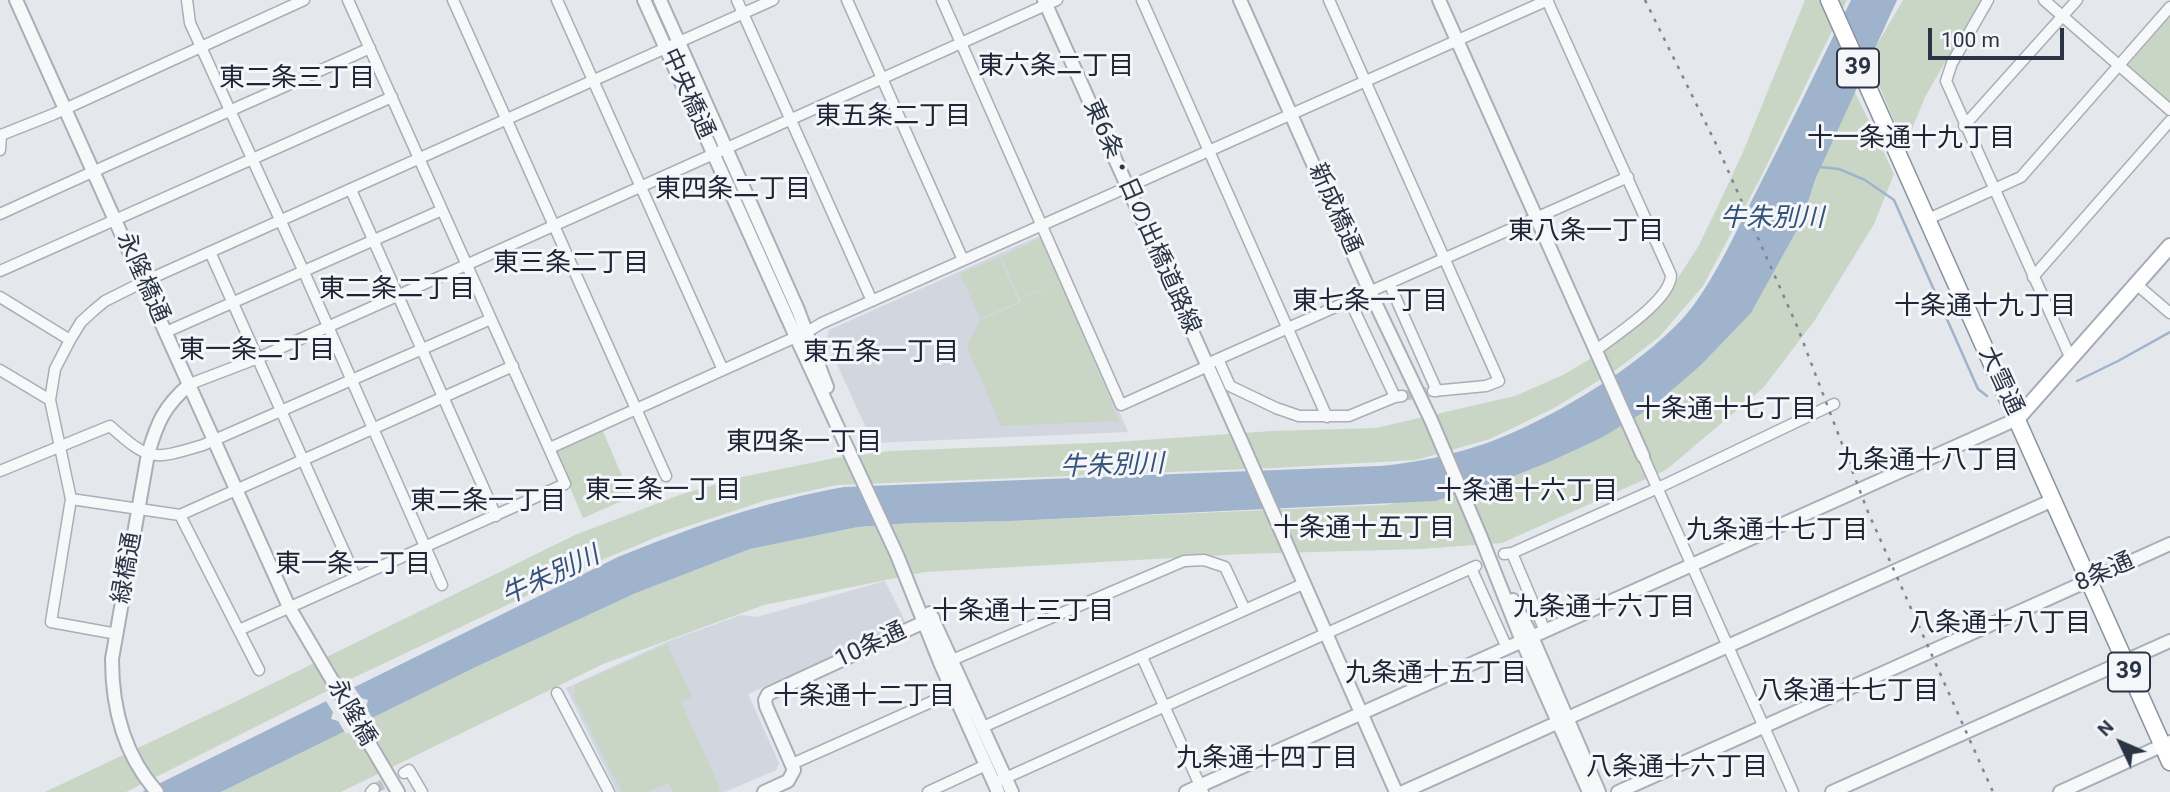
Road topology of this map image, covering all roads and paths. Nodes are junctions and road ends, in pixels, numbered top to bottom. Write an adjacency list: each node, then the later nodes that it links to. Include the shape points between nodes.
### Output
1 (16, 0): 37 (street, 永隆橋通)
2 (187, 0): 29 (street, via 190,23)
3 (304, 0): 29 (street)
4 (348, 0): 30 (street)
5 (453, 0): 42 (street)
6 (557, 0): 34 (street)
7 (645, 0): 31 (street, 中央橋通)
8 (660, 0): 27 (street, 中央橋通)
9 (737, 0): 24 (street)
10 (773, 0): 24 (street)
11 (847, 0): 33 (street)
12 (942, 0): 28 (street)
13 (1142, 0): 47 (street)
14 (1240, 0): 40 (street, 新成橋通)
15 (1329, 0): 35 (street)
16 (1439, 0): 26 (street)
17 (1548, 0): 26 (street); 52 (street)
18 (1829, 0): 62 (highway, 大雪通 / 39)
19 (1988, 0): 44 (street, via 1945,78)
20 (2045, 0): 25 (street)
21 (2077, 0): 25 (street)
22 (1049, 2): 28 (street); 54 (street, 東6条・日の出橋道路線)
23 (2170, 7): 32 (street)
24 (743, 14): 27 (street); 41 (street)
25 (2063, 17): 32 (street); 44 (street)
26 (1457, 41): 35 (street); 59 (street)
27 (679, 42): 31 (street); 45 (street, 中央橋通)
28 (961, 43): 33 (street); 64 (street)
29 (201, 47): 37 (street); 39 (street)
30 (370, 48): 36 (street); 39 (street)
31 (666, 48): 34 (street); 48 (street, 中央橋通)
32 (2119, 66): 38 (street); 56 (street, via 2021,177)
33 (882, 78): 41 (street); 69 (street)
34 (593, 80): 42 (street); 53 (street)
35 (1366, 82): 40 (street); 68 (street)
36 (392, 97): 49 (street); 50 (street)
37 (65, 108): 46 (street, via 1,135); 51 (street, 永隆橋通)
38 (2170, 110)
39 (230, 111): 50 (street); 51 (street)
40 (1292, 115): 47 (street); 77 (street, 新成橋通)
41 (790, 119): 45 (street); 80 (street)
42 (507, 120): 49 (street); 63 (street)
43 (2170, 121): 73 (street)
44 (1965, 126): 56 (street)
45 (726, 148): 48 (street); 88 (street, 中央橋通)
46 (0, 150)
47 (1209, 152): 54 (street); 86 (street)
48 (713, 154): 53 (street); 88 (street, 中央橋通)
49 (420, 158): 55 (street); 57 (street)
50 (252, 160): 60 (street); 61 (street)
51 (93, 170): 58 (street); 60 (street, 永隆橋通)
52 (1628, 177): 59 (street); 91 (street, via 1671,279 1652,305)
53 (640, 187): 63 (street); 97 (street)
54 (1128, 187): 64 (street); 94 (street, 東6条・日の出橋道路線)
55 (351, 190): 61 (street); 65 (street)
56 (1994, 191): 62 (street); 73 (street)
57 (442, 210): 65 (street); 70 (street)
58 (0, 214)
59 (1536, 218): 68 (street); 91 (street)
60 (116, 219): 71 (street); 74 (street, 永隆橋通)
61 (280, 220): 67 (street); 72 (street)
62 (1926, 220): 106 (highway, 大雪通 / 39)
63 (555, 225): 70 (street); 103 (street)
64 (1042, 225): 69 (street); 94 (street, via 1121,405)
65 (373, 240): 72 (street); 78 (street)
66 (2170, 246): 76 (main road)
67 (210, 253): 74 (street); 82 (street)
68 (1446, 258): 75 (street); 75 (street, via 1499,381 1435,391)
69 (963, 260): 80 (street)
70 (467, 264): 78 (street); 84 (street)
71 (0, 271)
72 (304, 272): 82 (street); 85 (street)
73 (2033, 277): 93 (street)
74 (143, 282): 87 (street, 永隆橋通); 89 (street, via 105,301)
75 (1389, 284): 77 (street)
76 (2136, 284): 83 (street); 93 (main road)
77 (1370, 292): 81 (street); 137 (street, 新成橋通)
78 (397, 296): 85 (street); 90 (street)
79 (0, 297): 89 (street)
80 (872, 301): 88 (street)
81 (1350, 301): 86 (street); 105 (street, via 1398,396 1349,416)
82 (233, 304): 87 (street); 92 (street)
83 (2170, 313)
84 (491, 318): 90 (street); 95 (street)
85 (328, 327): 92 (street); 98 (street)
86 (1288, 328): 94 (street); 105 (street)
87 (166, 332): 99 (street, 永隆橋通)
88 (802, 334): 97 (street); 132 (street, 中央橋通, via 853,460)
89 (69, 340): 101 (street, via 55,369)
90 (422, 350): 98 (street); 100 (street)
91 (1595, 351): 112 (street)
92 (258, 358): 99 (street); 104 (street)
93 (2071, 359): 106 (main road)
94 (1211, 363): 105 (street, via 1230,386 1276,408 1299,416); 127 (street, 東6条・日の出橋道路線)
95 (513, 366): 100 (street); 110 (street)
96 (0, 370): 101 (street)
97 (723, 370): 103 (street)
98 (352, 381): 104 (street); 107 (street)
99 (190, 384): 108 (street, 永隆橋通); 111 (street, 緑橋通, via 164,411)
100 (443, 397): 107 (street); 122 (street)
101 (50, 400): 109 (street)
102 (1835, 404): 116 (street)
103 (636, 409): 110 (street); 115 (street)
104 (282, 412): 108 (street); 113 (street)
105 (1327, 417)
106 (2017, 419): 119 (highway, 大雪通 / 39); 125 (street)
107 (373, 429): 113 (street); 124 (street)
108 (214, 441): 111 (street, via 167,456); 117 (street, 永隆橋通)
109 (60, 446): 111 (street, via 110,426 138,451); 114 (street); 118 (street)
110 (550, 448): 122 (street, via 565,484)
111 (148, 454): 120 (street, 緑橋通)
112 (1643, 456): 116 (street)
113 (304, 460): 117 (street); 126 (street)
114 (0, 471)
115 (666, 476)
116 (1658, 488): 125 (street); 134 (street, via 1508,553)
117 (236, 491): 121 (street); 130 (street, 永隆橋通)
118 (71, 499): 120 (street); 135 (street, via 51,622)
119 (2053, 500): 128 (highway, 大雪通 / 39); 139 (street)
120 (139, 509): 121 (street); 135 (street, 緑橋通)
121 (180, 514): 133 (street)
122 (496, 516): 124 (street)
123 (2170, 544): 128 (street, 8条通)
124 (425, 547): 126 (street); 129 (street)
125 (1691, 565): 134 (street); 139 (street)
126 (356, 578): 130 (street)
127 (1301, 578): 131 (street); 136 (street)
128 (2088, 581): 142 (highway, 大雪通 / 39); 152 (street, 8条通)
129 (442, 585)
130 (289, 607): 133 (street); 144 (street, 永隆橋通)
131 (1245, 610): 141 (street); 143 (street, via 1225,568 1204,560 1184,561)
132 (929, 620): 143 (street); 155 (street, 10条通, via 768,694 765,704)
133 (239, 630): 145 (street)
134 (1545, 631): 137 (street)
135 (117, 634): 161 (street, 緑橋通, via 112,659 117,714 136,762)
136 (1325, 634): 140 (street, via 1474,567); 148 (street); 149 (street)
137 (1527, 639): 140 (street); 150 (street)
138 (2170, 641): 142 (street)
139 (1728, 646): 150 (street); 152 (street)
140 (1507, 648): 149 (street)
141 (1142, 657): 148 (street); 151 (street)
142 (2124, 661): 153 (highway, 大雪通 / 39); 175 (street)
143 (947, 662): 146 (street)
144 (325, 669): 162 (street, 永隆橋)
145 (259, 670)
146 (959, 690): 151 (street); 155 (street); 156 (street)
147 (558, 693): 164 (street)
148 (1164, 706): 158 (street); 160 (street)
149 (1361, 713): 160 (street); 169 (street)
150 (1563, 721): 170 (street); 171 (street); 172 (street)
151 (983, 727): 158 (street)
152 (1764, 727): 173 (street, 8条通); 174 (street)
153 (2166, 744): 154 (highway, 大雪通 / 39); 176 (street)
154 (2170, 762)
155 (792, 764): 159 (street)
156 (986, 765): 158 (street); 166 (street)
157 (404, 773): 163 (street, via 410,771)
158 (999, 784): 167 (street)
159 (788, 787): 165 (street)
160 (1201, 789): 168 (street)
161 (157, 792)
162 (398, 792)
163 (422, 792)
164 (609, 792)
165 (764, 792)
166 (928, 792)
167 (1012, 792)
168 (1186, 792)
169 (1396, 792)
170 (1403, 792)
171 (1589, 792)
172 (1599, 792)
173 (1618, 792)
174 (1793, 792)
175 (1832, 792)
176 (2060, 792)

